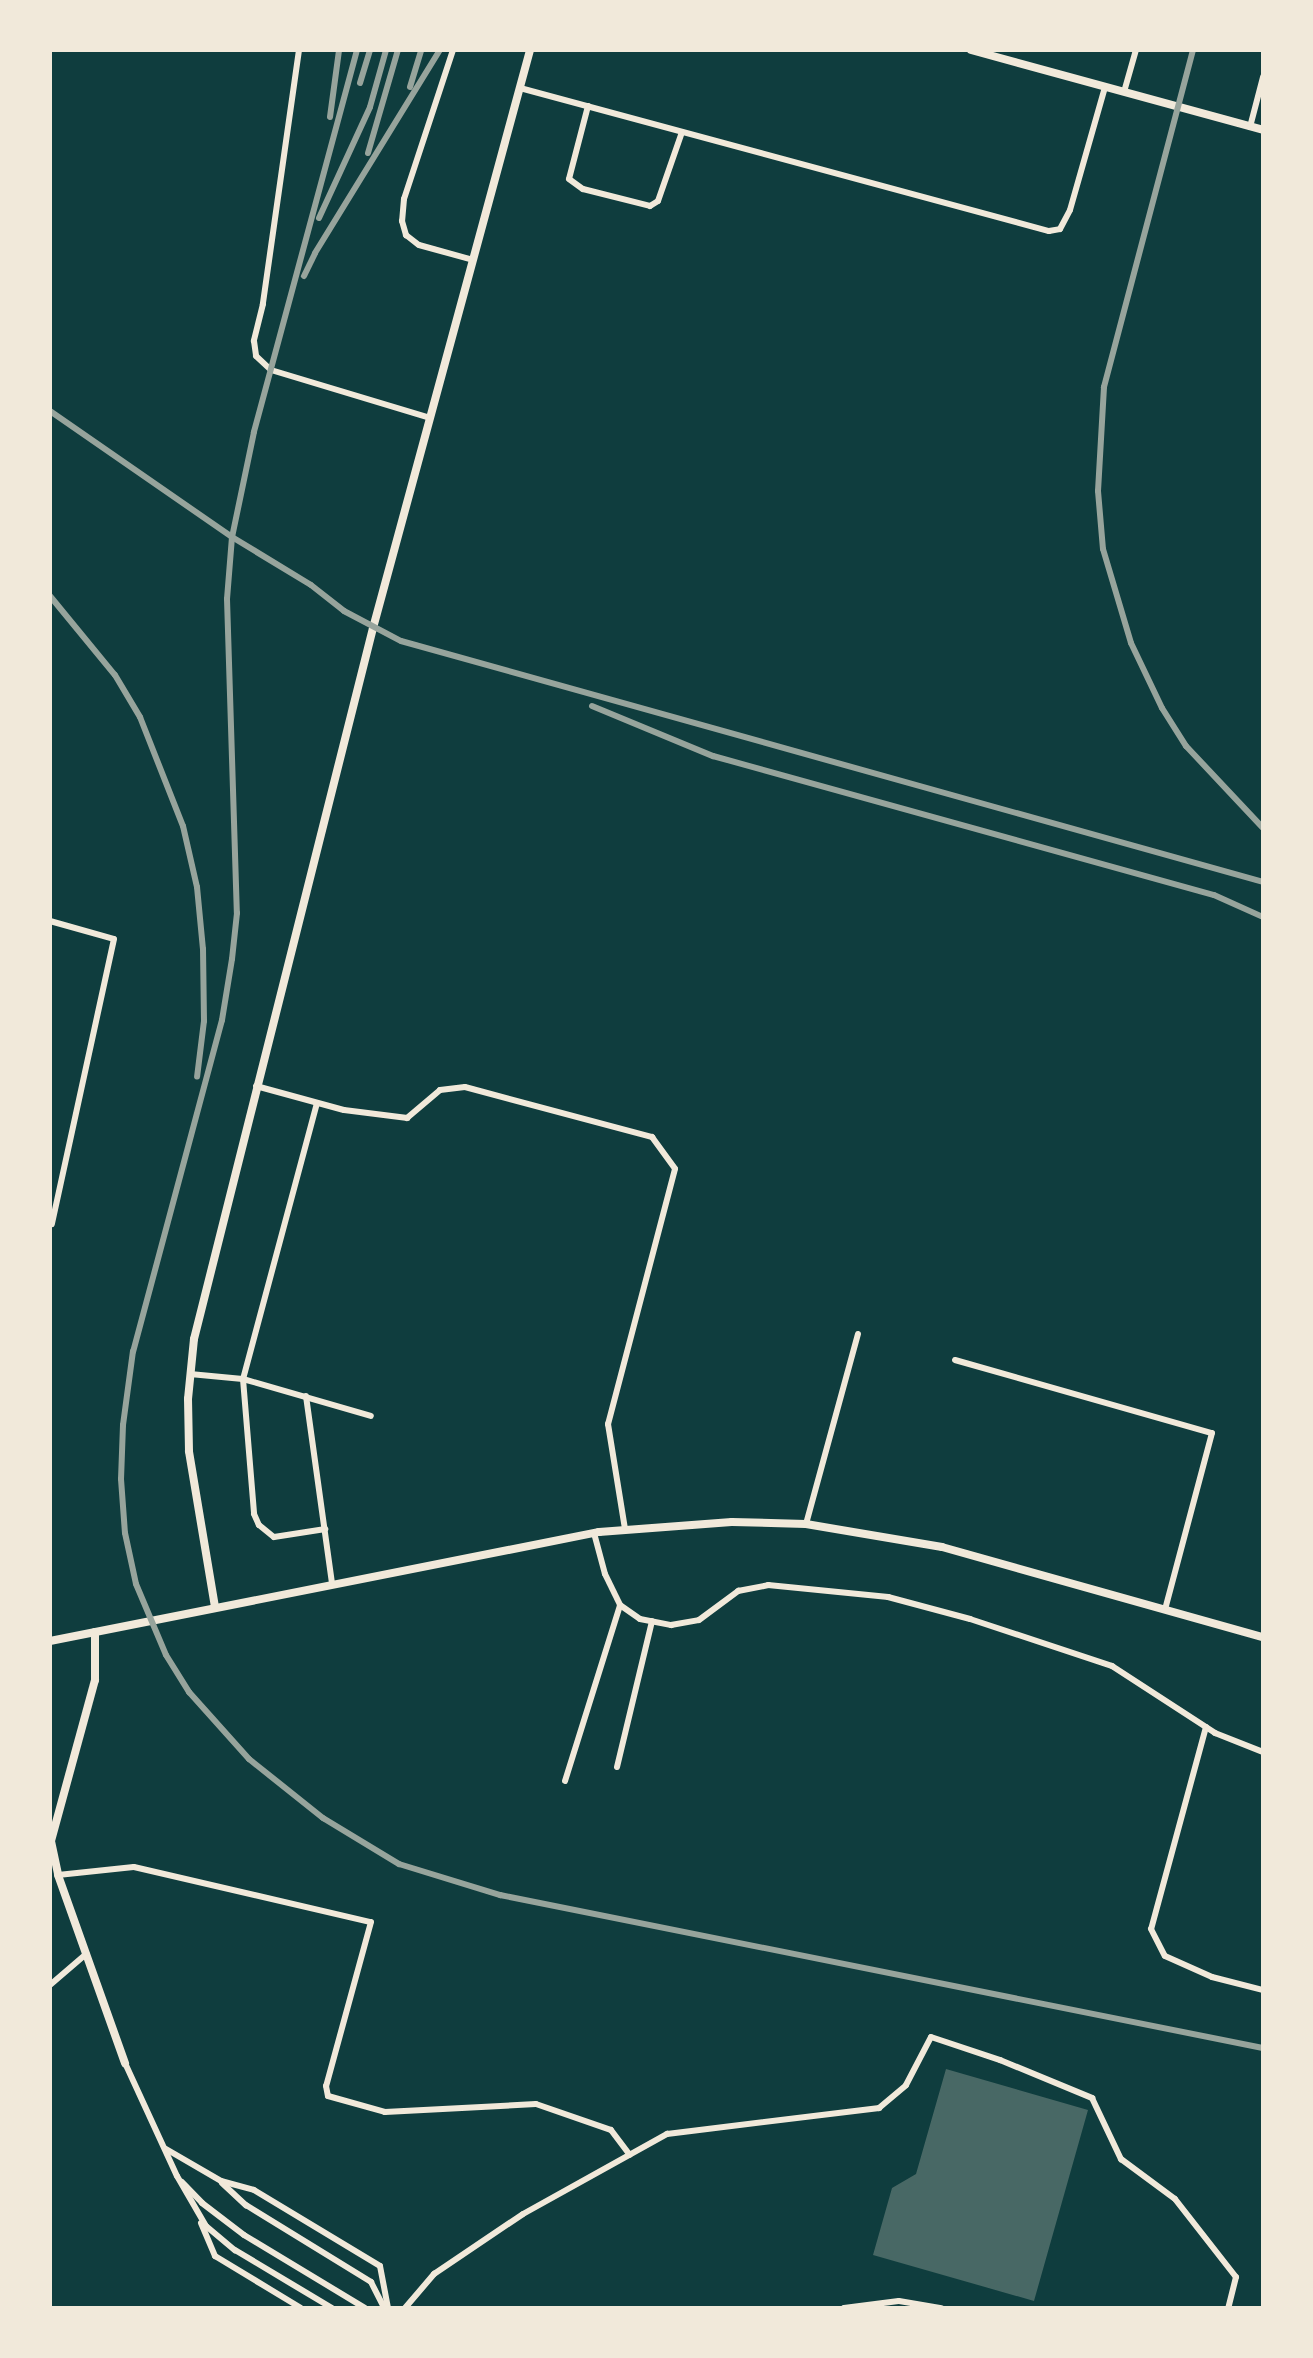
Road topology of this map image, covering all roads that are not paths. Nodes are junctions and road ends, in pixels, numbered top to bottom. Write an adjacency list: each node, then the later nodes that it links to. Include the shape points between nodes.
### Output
1 (299, 50): 15 (lane, via 254,341 256,356 271,370)
2 (453, 50): 14 (lane, via 404,199 402,221 406,235 419,245)
3 (530, 50): 8 (street)
4 (971, 50): 7 (street)
5 (1136, 50): 9 (lane)
6 (1263, 77): 11 (lane)
7 (1105, 87): 9 (street); 13 (lane, via 1070,210 1060,229 1049,231)
8 (520, 88): 10 (lane); 14 (street)
9 (1124, 92): 11 (street)
10 (588, 106): 13 (lane); 13 (lane, via 569,179 583,189 650,206 658,201)
11 (1250, 127): 12 (street)
12 (1263, 130)
13 (682, 132)
14 (473, 260): 15 (street)
15 (430, 418): 17 (street)
16 (50, 921): 19 (lane, via 114,939)
17 (256, 1086): 18 (lane); 22 (street, via 201,1305)
18 (317, 1103): 23 (lane); 28 (lane, via 407,1118 440,1090 465,1087 652,1137 675,1169 608,1424)
19 (52, 1224)
20 (858, 1334): 26 (lane)
21 (955, 1360): 33 (lane, via 1212,1433)
22 (190, 1374): 23 (lane); 32 (street, via 189,1451)
23 (243, 1379): 24 (lane); 27 (lane, via 259,1525 274,1537)
24 (306, 1396): 25 (lane); 27 (lane)
25 (371, 1416)
26 (806, 1524): 28 (street, via 732,1522); 33 (street, via 942,1547)
27 (325, 1529): 30 (lane)
28 (625, 1529): 29 (street)
29 (594, 1533): 30 (street); 31 (lane)
30 (332, 1584): 32 (street)
31 (620, 1605): 34 (lane); 41 (lane)
32 (215, 1607): 35 (street)
33 (1165, 1610): 36 (street)
34 (652, 1621): 38 (lane, via 671,1625 699,1620 738,1591 768,1585 888,1597 1112,1666); 40 (lane)
35 (95, 1632): 37 (street); 42 (street, via 95,1680 52,1824)
36 (1263, 1637)
37 (50, 1641)
38 (1206, 1727): 39 (lane); 45 (lane, via 1151,1929 1165,1956 1212,1977)
39 (1263, 1752)
40 (617, 1767)
41 (565, 1781)
42 (58, 1875): 43 (street); 48 (lane, via 142,1868 371,1922 326,2086 328,2096 385,2112 536,2104 611,2130)
43 (86, 1954): 44 (lane); 46 (street)
44 (50, 1985)
45 (1263, 1990)
46 (125, 2063): 47 (lane)
47 (166, 2149): 49 (lane); 50 (lane)
48 (630, 2155): 56 (lane, via 523,2214 434,2274); 59 (lane, via 667,2134 879,2108 906,2085 931,2037 1092,2098 1121,2159 1175,2199 1236,2277)
49 (177, 2176): 51 (lane); 54 (lane, via 244,2235)
50 (221, 2181): 55 (lane, via 246,2205 371,2282); 55 (lane, via 254,2190 380,2266)
51 (198, 2216): 52 (lane, via 215,2256); 53 (lane, via 235,2250)
52 (301, 2308)
53 (332, 2308)
54 (365, 2308)
55 (386, 2308)
56 (405, 2308)
57 (844, 2308): 58 (lane, via 899,2301)
58 (941, 2308)
59 (1228, 2308)

